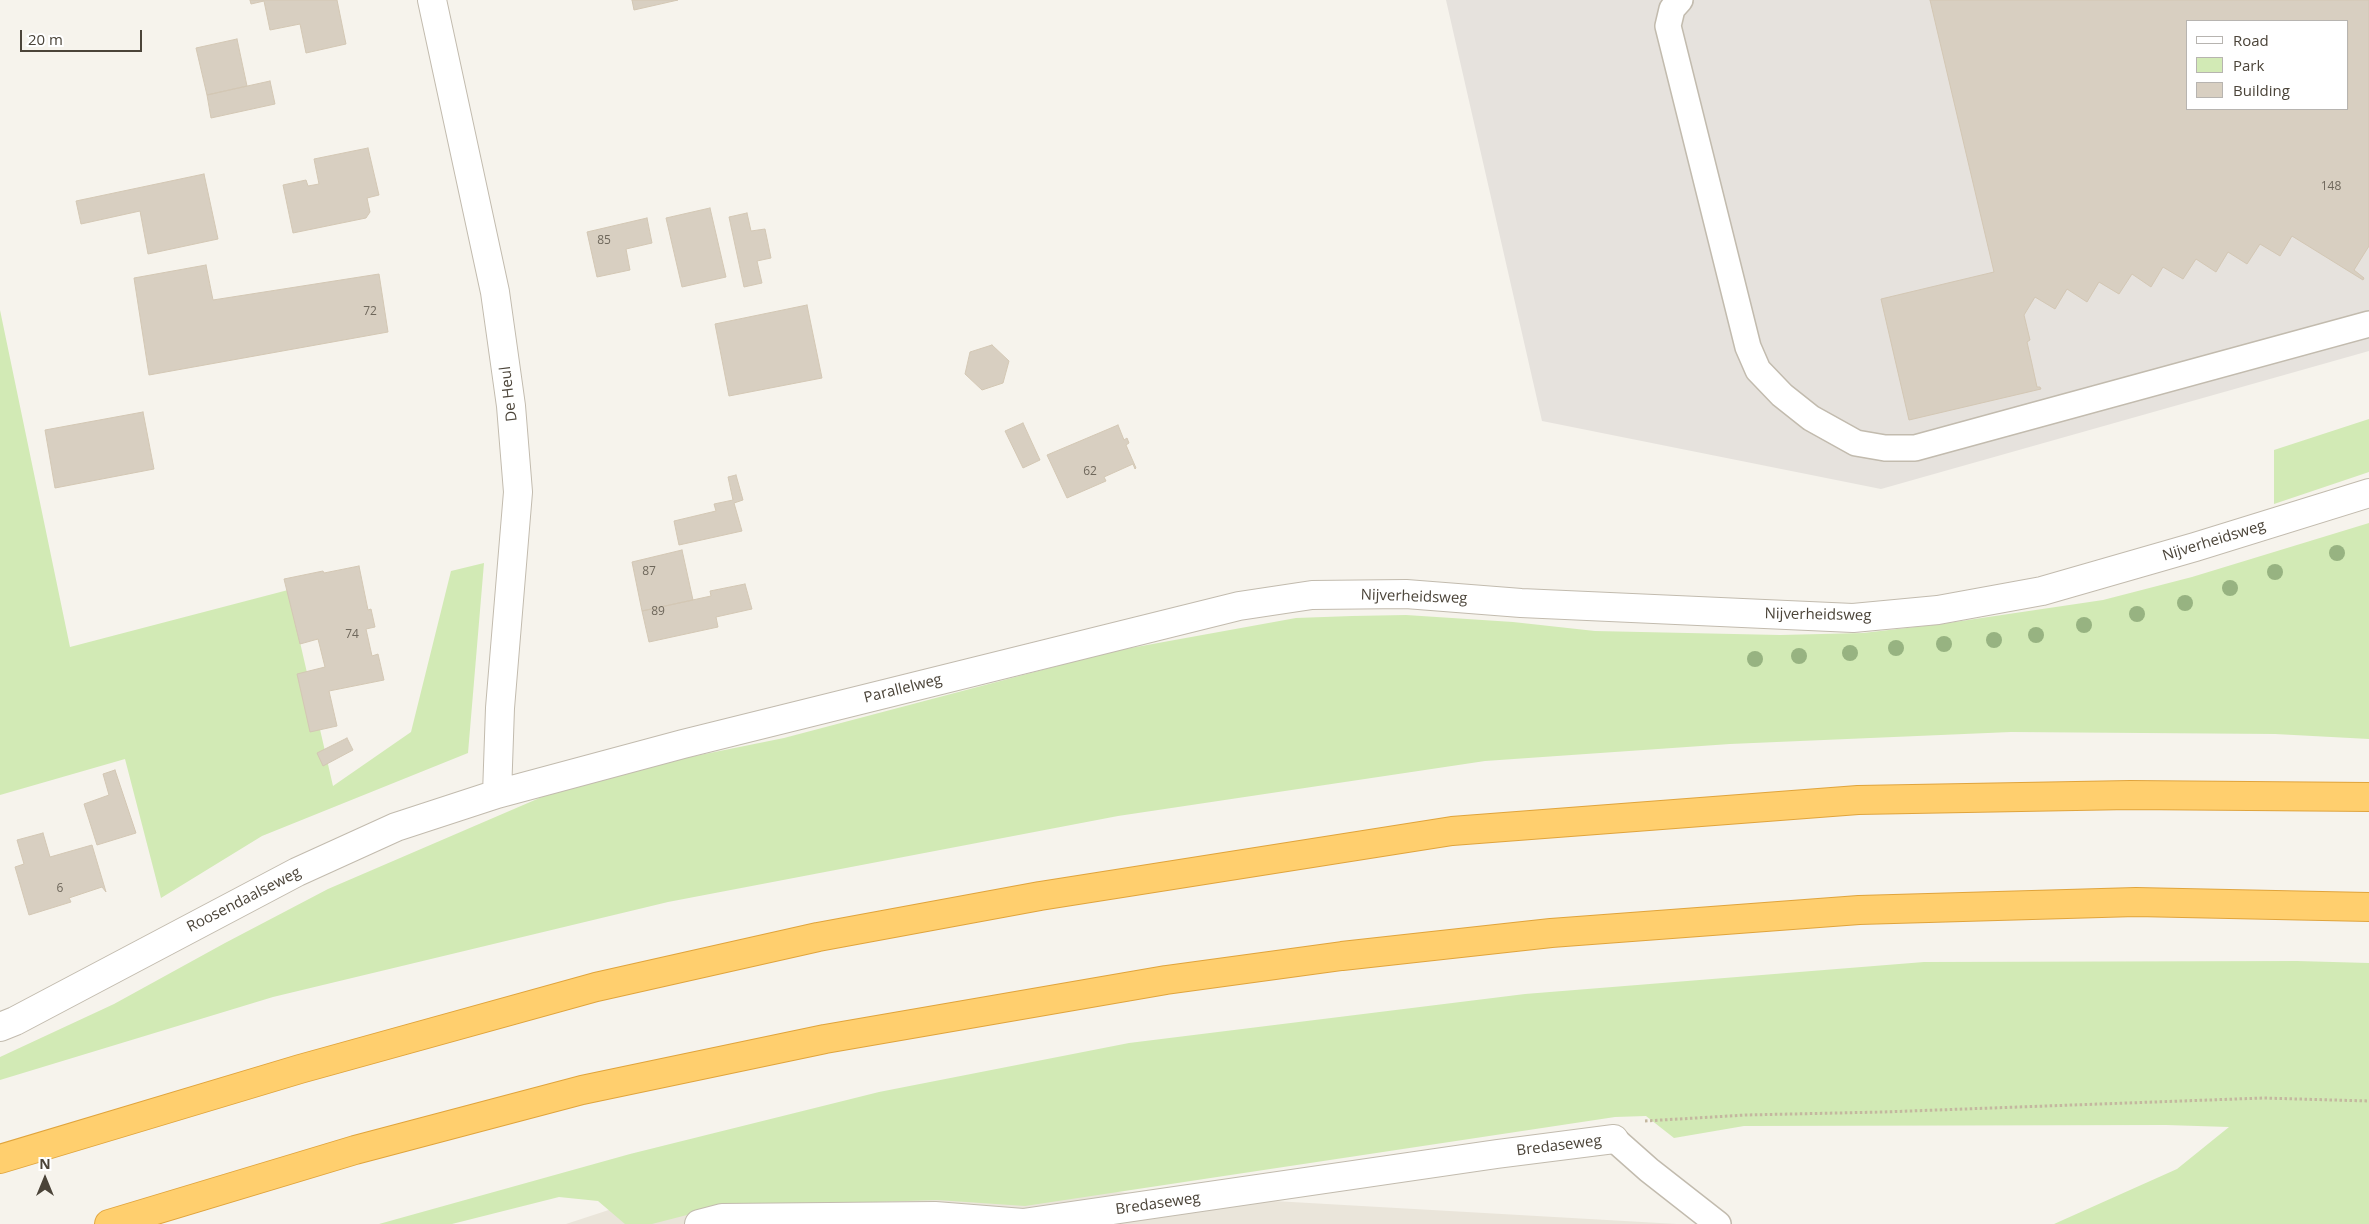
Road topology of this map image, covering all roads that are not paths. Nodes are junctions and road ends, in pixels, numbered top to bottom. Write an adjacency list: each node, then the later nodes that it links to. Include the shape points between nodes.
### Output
1 (432, 0): 6 (street, De Heul, via 495,292 513,425 518,492 500,708)
2 (1680, 0): 3 (lane, via 1672,9 1668,26 1748,346 1758,370 1782,395 1812,418 1856,443 1885,448 1915,448)
3 (2369, 324)
4 (2369, 493): 5 (street, Nijverheidsweg, via 2195,548 2042,591 1919,612 1853,618 1521,603 1406,594)
5 (1312, 595): 6 (street, Parallelweg, via 1239,606 683,744)
6 (497, 794): 9 (street, Roosendaalseweg, via 396,827 298,872)
7 (2369, 797): 11 (highway, via 2130,795 1858,800 1452,831 1040,896 818,937 596,987 300,1069)
8 (2369, 907): 12 (highway, via 2136,902 1859,910 1551,933 1166,980 825,1039 582,1090 355,1150)
9 (0, 1027)
10 (1614, 1139): 13 (street, Bredaseweg, via 1023,1223 925,1216 722,1218); 14 (lane)
11 (0, 1159)
12 (109, 1224)
13 (700, 1224)
14 (1718, 1224)

